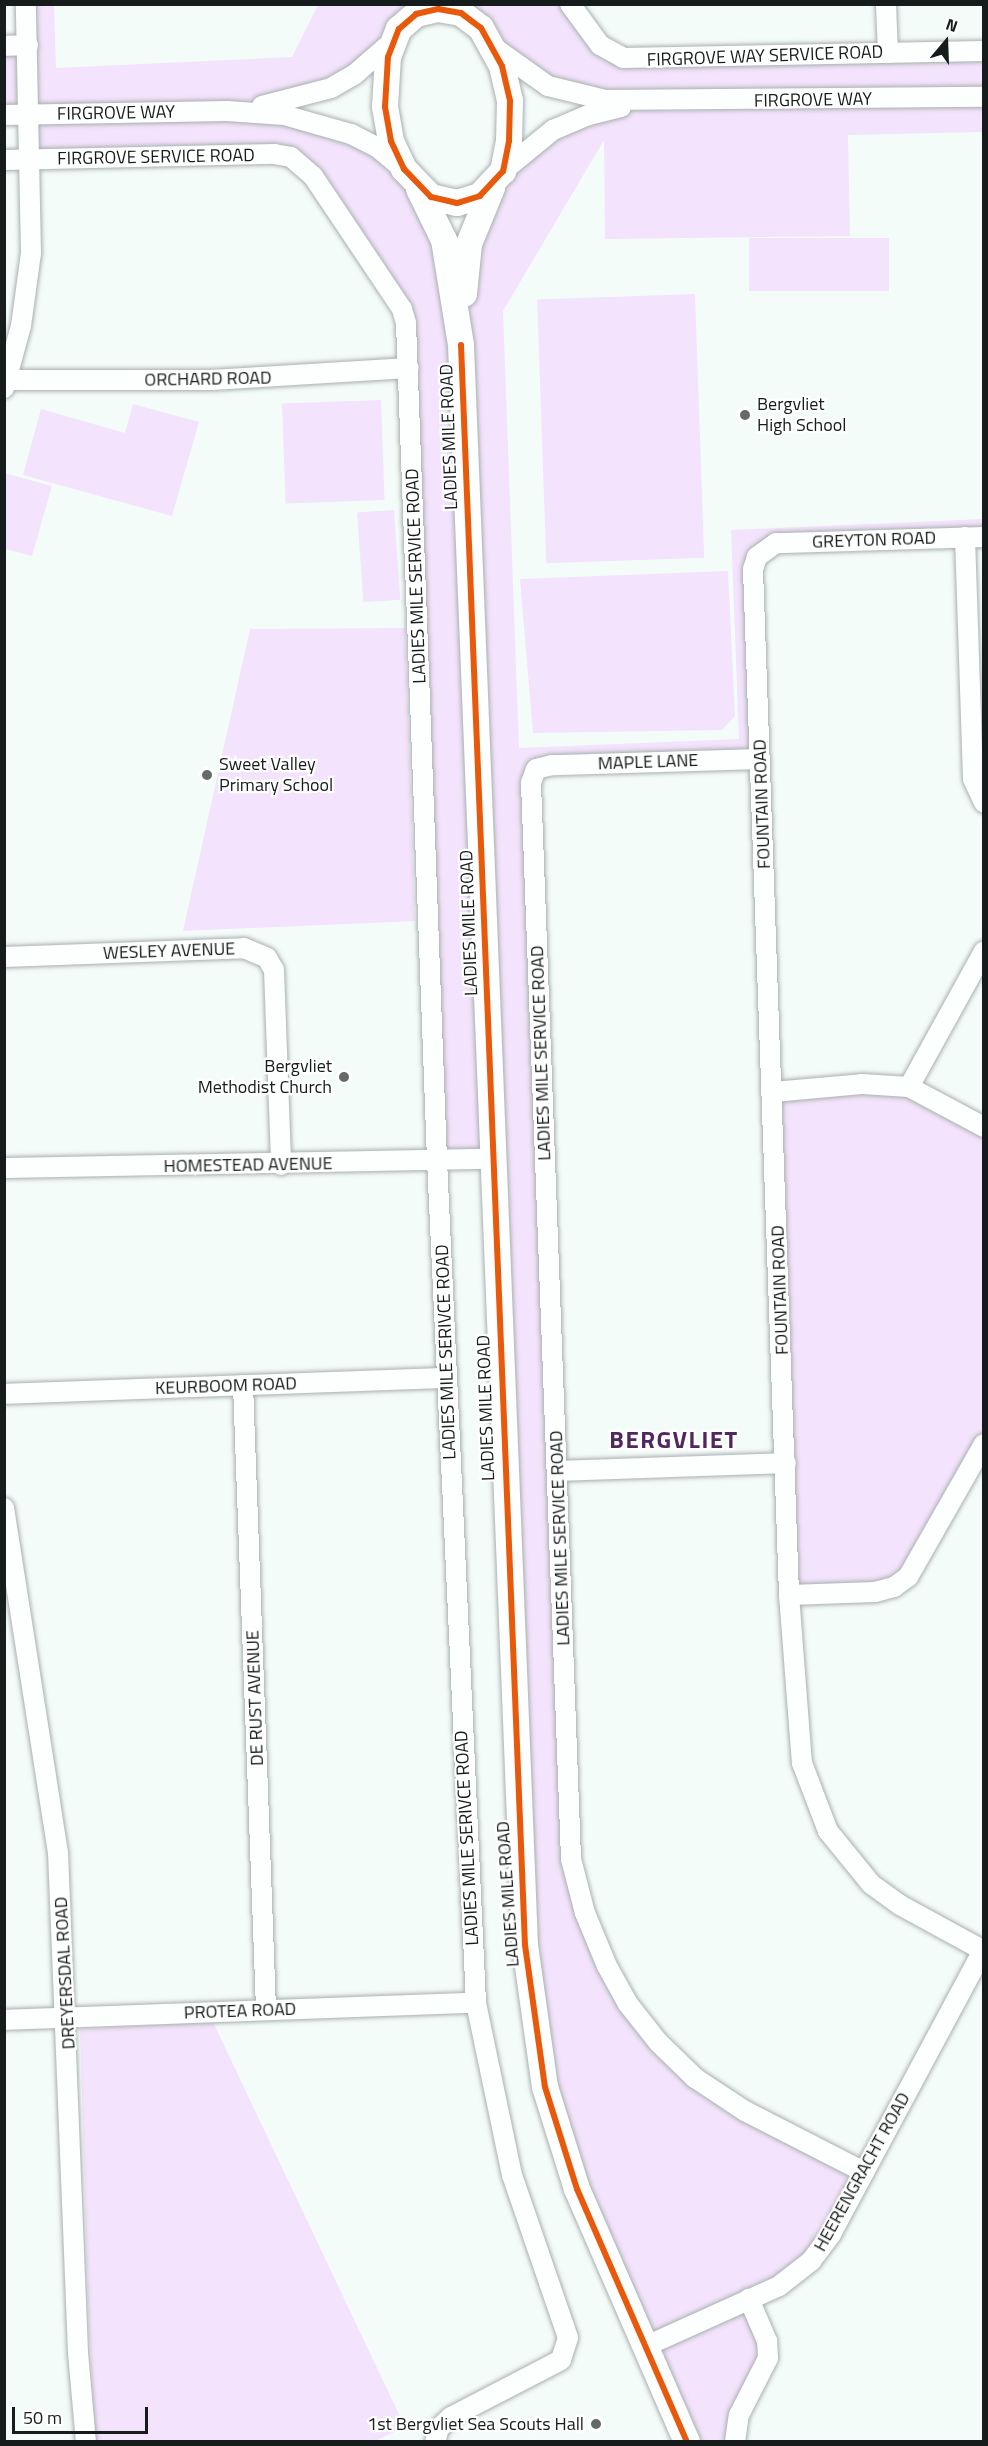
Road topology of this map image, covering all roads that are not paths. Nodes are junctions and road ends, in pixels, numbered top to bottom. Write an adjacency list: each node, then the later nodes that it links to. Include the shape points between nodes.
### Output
1 (26, 4): 8 (street)
2 (414, 4): 6 (main road)
3 (468, 4): 7 (main road)
4 (570, 4): 11 (street, FIRGROVE WAY SERVICE ROAD, via 600,45 623,58)
5 (886, 4): 11 (street)
6 (396, 35): 7 (main road, via 416,14 438,9 461,13); 14 (street, FIRGROVE WAY, via 355,74 332,88 289,102); 20 (main road, via 386,72 385,106 391,141)
7 (487, 38): 13 (street, FIRGROVE WAY, via 521,70 560,90 590,98); 21 (main road, via 510,101 510,141)
8 (28, 45): 9 (street); 16 (street)
9 (4, 46)
10 (984, 51): 11 (street, FIRGROVE WAY SERVICE ROAD)
11 (888, 53)
12 (984, 97): 13 (street, FIRGROVE WAY)
13 (642, 103): 21 (street, FIRGROVE WAY, via 565,124 542,138)
14 (227, 111): 16 (street, FIRGROVE WAY); 20 (street, FIRGROVE WAY, via 284,115 337,128 377,147)
15 (4, 115): 16 (street, FIRGROVE WAY)
16 (31, 115): 18 (street)
17 (4, 160): 18 (street, FIRGROVE SERVICE ROAD)
18 (31, 160): 19 (street, FIRGROVE SERVICE ROAD, via 274,154 291,157); 24 (street, via 31,254 21,326)
19 (304, 166): 23 (street, LADIES MILE SERVICE ROAD, via 402,309)
20 (411, 179): 21 (main road, via 444,202 457,203); 22 (main road, LADIES MILE ROAD, via 444,240)
21 (497, 179): 22 (main road, LADIES MILE ROAD, via 469,244)
22 (461, 345): 35 (main road, LADIES MILE ROAD)
23 (409, 368): 24 (street, ORCHARD ROAD, via 254,379); 36 (street, LADIES MILE SERVICE ROAD)
24 (6, 384)
25 (974, 537): 26 (street, GREYTON ROAD, via 776,543); 29 (street, via 973,779)
26 (765, 548): 27 (street, FOUNTAIN ROAD, via 753,568)
27 (760, 759): 28 (street, MAPLE LANE, via 552,765); 33 (street, FOUNTAIN ROAD)
28 (536, 769): 44 (street, LADIES MILE SERVICE ROAD, via 531,783)
29 (984, 803)
30 (984, 951): 32 (street)
31 (4, 957): 37 (street, WESLEY AVENUE, via 244,948 267,958 274,970)
32 (909, 1087): 33 (street, via 862,1084); 34 (street)
33 (773, 1092): 43 (street, FOUNTAIN ROAD)
34 (984, 1127)
35 (491, 1159): 36 (street, HOMESTEAD AVENUE); 54 (main road, LADIES MILE ROAD, via 520,1864 534,2018 545,2087 577,2189)
36 (437, 1160): 37 (street, HOMESTEAD AVENUE); 39 (street, LADIES MILE SERIVCE ROAD)
37 (281, 1165): 38 (street, HOMESTEAD AVENUE)
38 (4, 1168)
39 (447, 1378): 40 (street, KEURBOOM ROAD); 48 (street, LADIES MILE SERIVCE ROAD)
40 (243, 1385): 41 (street, KEURBOOM ROAD); 49 (street, DE RUST AVENUE)
41 (4, 1394)
42 (984, 1444): 46 (street, via 908,1577 894,1587 875,1592)
43 (786, 1463): 44 (street); 46 (street, FOUNTAIN ROAD)
44 (558, 1471): 52 (street, LADIES MILE SERVICE ROAD, via 571,1859 585,1913 607,1966 628,2004 695,2078 745,2111)
45 (4, 1508): 50 (street, DREYERSDAL ROAD, via 58,1852)
46 (789, 1595): 47 (street, FOUNTAIN ROAD, via 802,1763 828,1831 872,1884 900,1905)
47 (983, 1950): 52 (street, HEERENGRACHT ROAD)
48 (476, 2003): 49 (street, PROTEA ROAD); 55 (street, LADIES MILE SERIVCE ROAD, via 512,2175 568,2338 561,2360 552,2367 451,2417)
49 (266, 2010): 50 (street, PROTEA ROAD)
50 (68, 2017): 51 (street, PROTEA ROAD); 56 (street, DREYERSDAL ROAD, via 78,2353)
51 (4, 2020)
52 (864, 2172): 53 (street, HEERENGRACHT ROAD, via 831,2234 811,2261 779,2286)
53 (749, 2299): 54 (street, HEERENGRACHT ROAD); 58 (street, via 767,2342 768,2358 739,2415)
54 (644, 2346): 57 (main road, LADIES MILE ROAD)
55 (437, 2435)
56 (86, 2442)
57 (687, 2442)
58 (735, 2442)

